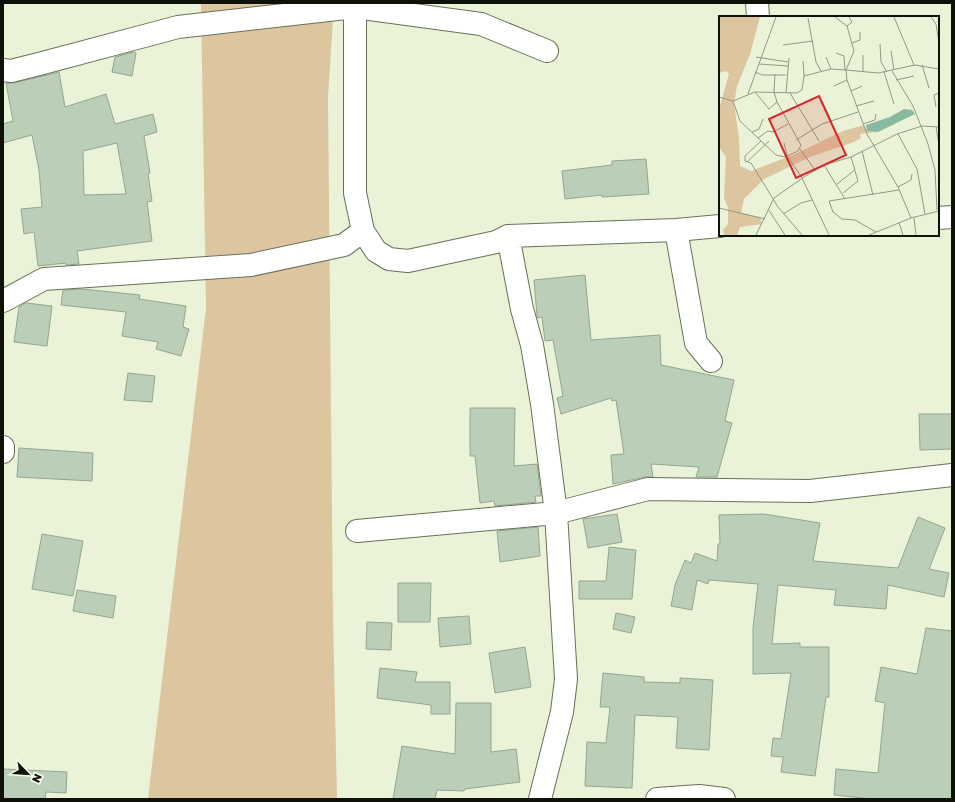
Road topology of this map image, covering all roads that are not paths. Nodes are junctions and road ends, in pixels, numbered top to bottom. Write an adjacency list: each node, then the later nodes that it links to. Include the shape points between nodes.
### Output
1 (757, 3): 3 (street)
2 (355, 5): 4 (street, via 481,24); 5 (street, via 178,26 39,64 11,71); 10 (street, via 355,193)
3 (758, 16)
4 (547, 51)
5 (3, 70)
6 (952, 217): 7 (street)
7 (939, 218)
8 (719, 226): 9 (street)
9 (676, 230): 11 (street); 13 (street, via 696,343)
10 (363, 231): 11 (street, via 376,251 389,259 408,261 496,242); 12 (street, via 344,245 251,265 44,279)
11 (508, 236): 15 (street, via 522,309 532,345)
12 (3, 301)
13 (711, 361)
14 (952, 475): 15 (street, via 810,491 648,489)
15 (556, 514): 16 (street); 17 (street, via 566,679 562,712)
16 (357, 531)
17 (540, 799)
18 (657, 799): 19 (street, via 699,796)
19 (724, 799)

